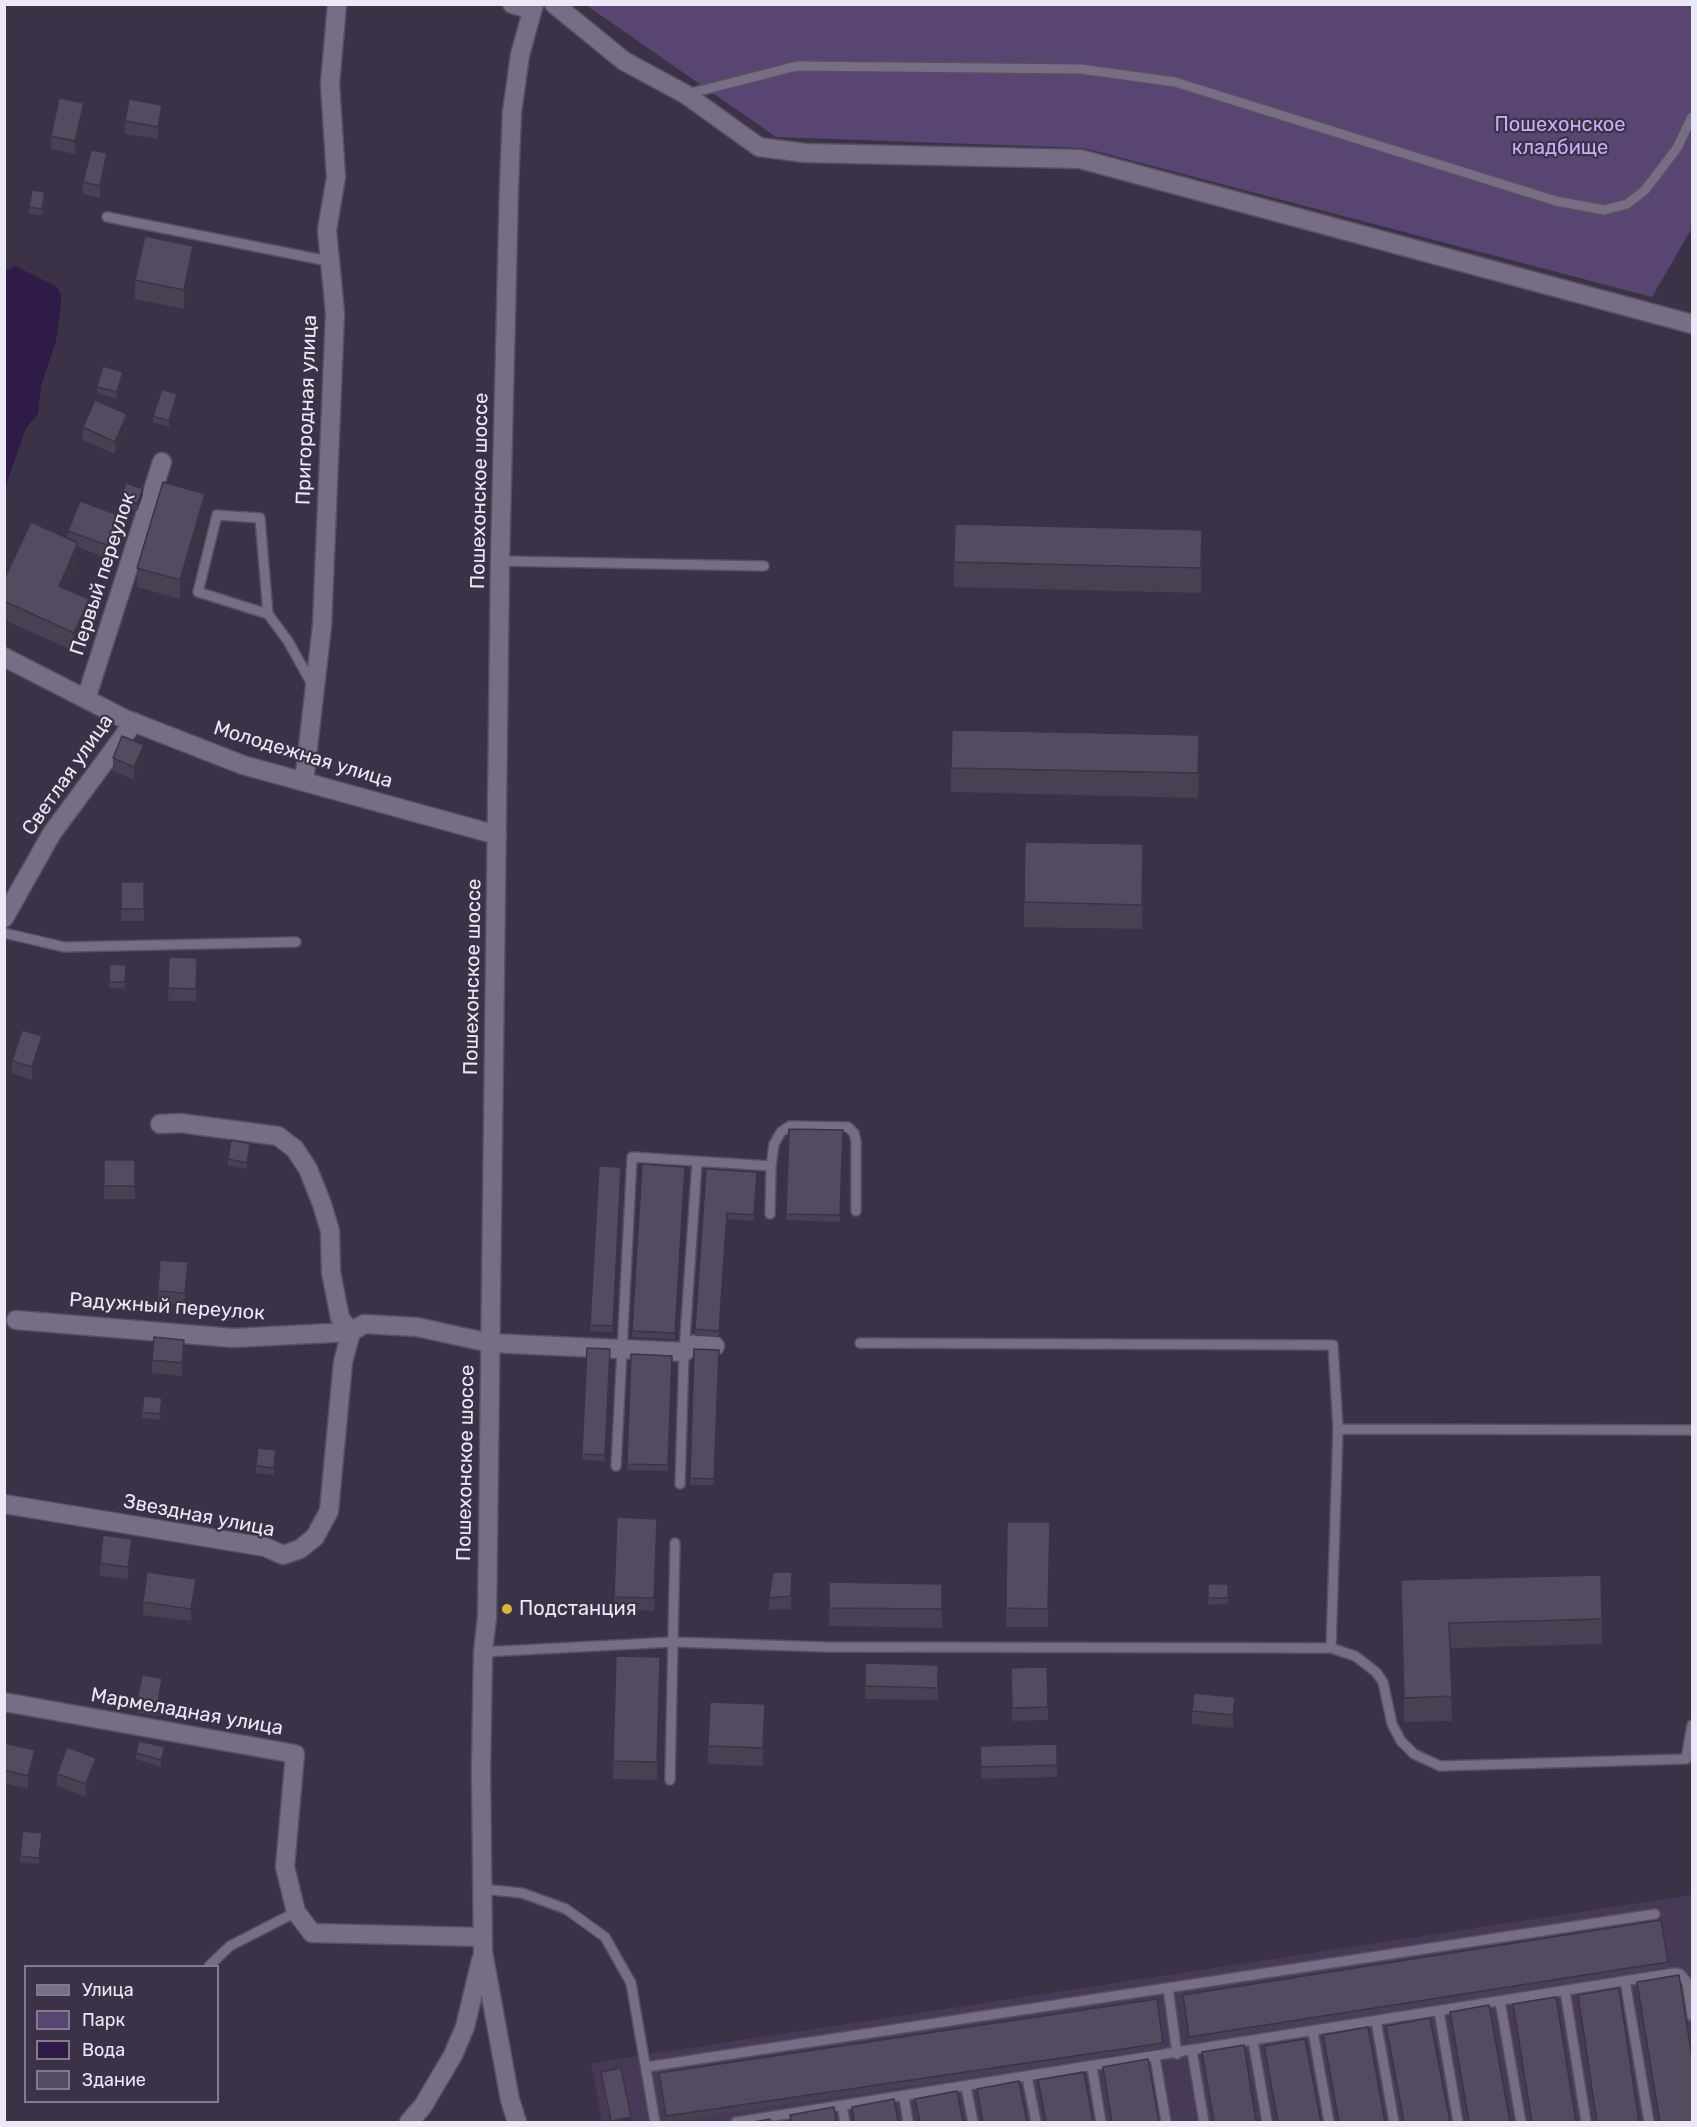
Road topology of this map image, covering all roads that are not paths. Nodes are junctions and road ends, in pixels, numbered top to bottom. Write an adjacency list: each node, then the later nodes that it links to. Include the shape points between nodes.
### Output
1 (337, 4): 8 (street, Пригородная улица, via 330,84 336,177 327,230)
2 (512, 4): 4 (street)
3 (554, 4): 5 (street, via 624,61)
4 (533, 7): 11 (street, Пошехонское шоссе, via 520,56 512,112)
5 (685, 94): 6 (lane, via 797,66 1080,69 1175,82 1556,201 1604,210 1627,204 1645,190 1677,148); 9 (street, via 759,147 805,153 1080,159)
6 (1692, 117)
7 (107, 217): 8 (lane)
8 (328, 261): 15 (street, Пригородная улица, via 335,313)
9 (1692, 324)
10 (162, 462): 16 (street, Первый переулок)
11 (501, 561): 12 (lane); 19 (street, Пошехонское шоссе)
12 (764, 566)
13 (268, 614): 13 (lane, via 198,592 217,515 260,518); 15 (lane)
14 (4, 657): 16 (street, Молодежная улица)
15 (316, 691): 18 (street, Пригородная улица)
16 (86, 699): 17 (street, Молодежная улица)
17 (134, 722): 18 (street, Молодежная улица, via 243,765); 20 (street, Светлая улица, via 52,833)
18 (304, 782): 19 (street, Молодежная улица)
19 (498, 835): 30 (street, Пошехонское шоссе)
20 (4, 918)
21 (4, 933): 22 (lane, via 64,947)
22 (296, 942)
23 (160, 1124): 29 (street, via 180,1123 278,1136 295,1149 309,1168 322,1204 330,1231 331,1272 340,1318)
24 (697, 1162): 25 (lane); 33 (lane, via 632,1157); 34 (lane)
25 (771, 1166): 26 (lane, via 774,1144 790,1126 848,1127 856,1141); 27 (lane)
26 (856, 1212)
27 (770, 1214)
28 (16, 1320): 29 (street, Радужный переулок, via 233,1338)
29 (351, 1332): 30 (street, Радужный переулок, via 364,1324 417,1326); 39 (street, Звездная улица, via 343,1362 329,1511 315,1537 300,1549 283,1555 265,1548)
30 (490, 1343): 33 (street, Радужный переулок); 43 (street, Пошехонское шоссе, via 487,1617)
31 (860, 1343): 35 (lane, via 1333,1345)
32 (715, 1346): 34 (street, Радужный переулок, via 695,1344)
33 (621, 1347): 34 (street, Радужный переулок); 37 (lane)
34 (684, 1352): 38 (lane)
35 (1338, 1429): 36 (lane); 42 (lane)
36 (1692, 1430)
37 (616, 1467)
38 (680, 1484)
39 (4, 1504)
40 (675, 1543): 41 (lane)
41 (673, 1642): 42 (lane, via 838,1647); 43 (lane); 46 (lane)
42 (1331, 1648): 45 (lane, via 1355,1656 1376,1672 1383,1682 1392,1724 1401,1741 1414,1754 1440,1766 1686,1759)
43 (483, 1652): 47 (street, Пошехонское шоссе)
44 (4, 1702): 48 (street, Мармеладная улица, via 295,1754 285,1867)
45 (1692, 1725)
46 (670, 1780)
47 (482, 1890): 50 (street, Пошехонское шоссе); 64 (lane, via 522,1893 566,1909 605,1937 631,1983)
48 (296, 1912): 50 (street, Мармеладная улица, via 312,1933); 51 (lane, via 230,1946)
49 (1654, 1914): 53 (lane)
50 (482, 1944): 71 (street, via 465,2027 435,2088); 72 (street)
51 (210, 1965)
52 (1625, 1981): 54 (lane); 57 (lane, via 1680,1974 1687,1982); 88 (lane)
53 (1167, 1988): 62 (lane); 64 (lane)
54 (1565, 1991): 55 (lane); 87 (lane)
55 (1500, 2001): 56 (lane); 86 (lane)
56 (1439, 2012): 58 (lane); 85 (lane)
57 (1692, 2016)
58 (1376, 2022): 59 (lane); 84 (lane)
59 (1313, 2032): 60 (lane); 83 (lane)
60 (1253, 2042): 61 (lane); 82 (lane)
61 (1192, 2051): 62 (lane); 81 (lane)
62 (1177, 2054): 63 (lane)
63 (1155, 2057): 65 (lane); 80 (lane)
64 (646, 2067): 73 (lane)
65 (1092, 2067): 66 (lane); 79 (lane)
66 (1027, 2077): 67 (lane); 78 (lane)
67 (966, 2087): 68 (lane); 77 (lane)
68 (904, 2097): 69 (lane); 76 (lane)
69 (842, 2106): 70 (lane); 75 (lane)
70 (780, 2119): 74 (lane)
71 (409, 2122)
72 (517, 2122)
73 (655, 2122)
74 (736, 2122)
75 (844, 2122)
76 (908, 2122)
77 (973, 2122)
78 (1036, 2122)
79 (1101, 2122)
80 (1166, 2122)
81 (1204, 2122)
82 (1267, 2122)
83 (1329, 2122)
84 (1394, 2122)
85 (1458, 2122)
86 (1521, 2122)
87 (1586, 2122)
88 (1649, 2122)

